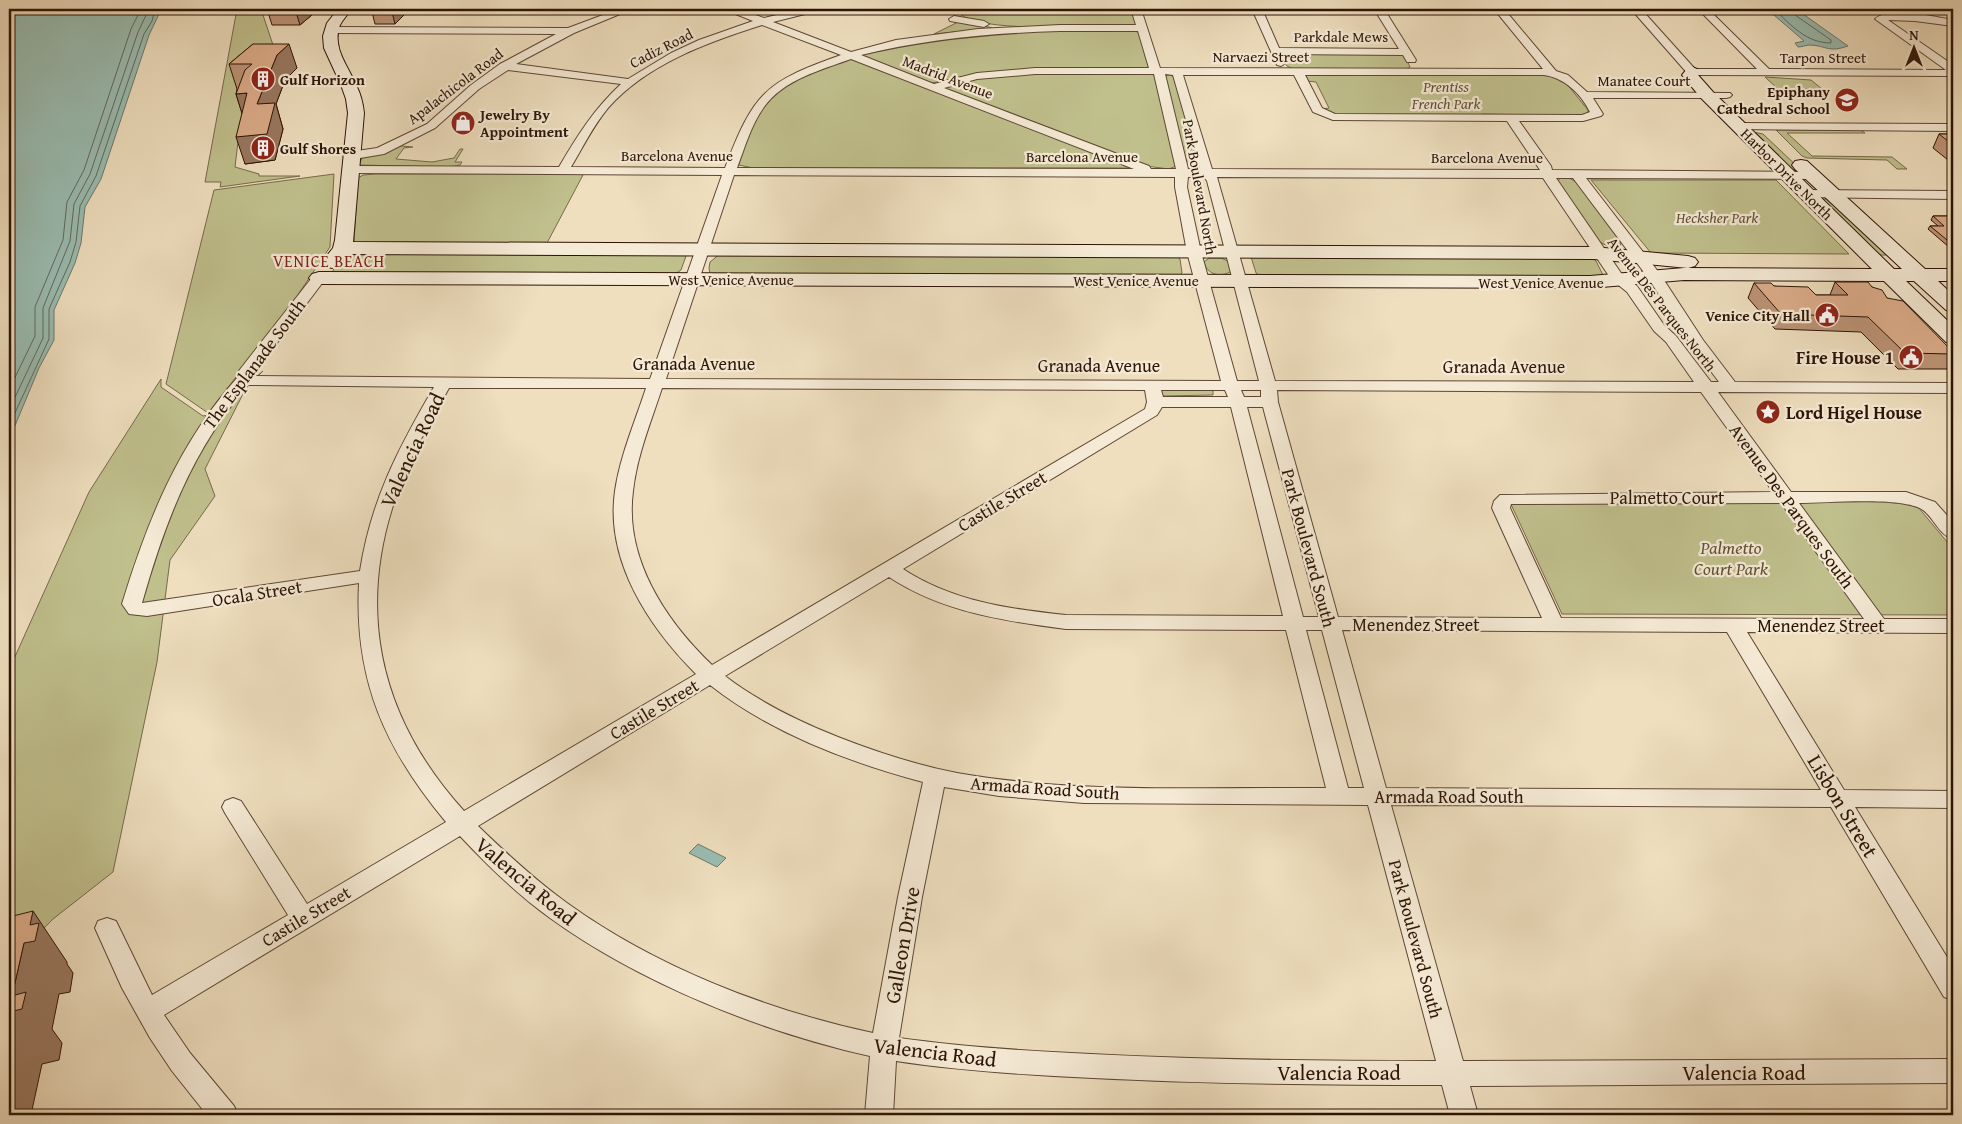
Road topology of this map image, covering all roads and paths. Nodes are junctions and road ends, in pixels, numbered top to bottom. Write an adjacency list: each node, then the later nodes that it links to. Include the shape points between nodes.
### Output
1 (345, 9): 16 (street)
2 (627, 9): 17 (street, Apalachicola Road)
3 (730, 9): 12 (street, Madrid Avenue)
4 (814, 9): 12 (street, Cadiz Road)
5 (1136, 9): 15 (street, Park Boulevard North)
6 (1257, 9): 20 (street)
7 (1378, 9): 21 (street)
8 (1499, 9): 32 (street)
9 (1636, 9): 19 (street)
10 (1703, 9): 31 (street)
11 (952, 14): 14 (street); 18 (street, via 932,32)
12 (763, 21): 22 (street, Madrid Avenue); 33 (street, Cadiz Road, via 686,50)
13 (1953, 23): 28 (street, via 1894,16 1880,19)
14 (1017, 28): 15 (street); 18 (street)
15 (1142, 28): 24 (street, Park Boulevard North)
16 (330, 30): 17 (street); 42 (street, via 331,50 356,103)
17 (570, 31): 23 (street, Apalachicola Road)
18 (912, 40): 22 (street)
19 (1672, 50): 30 (street, Harbor Drive North)
20 (1276, 51): 21 (street, Parkdale Mews); 26 (street)
21 (1406, 52): 29 (street)
22 (850, 55): 34 (street, Madrid Avenue); 44 (street, via 808,72 770,93 748,125)
23 (504, 66): 33 (street); 42 (street, Apalachicola Road, via 431,126)
24 (1157, 71): 25 (street, Narvaezi Street); 34 (street, Narvaezi Street, via 1006,72 963,78); 46 (street, Park Boulevard North, via 1182,165)
25 (1177, 71): 26 (street, Narvaezi Street); 47 (street, Park Boulevard North)
26 (1285, 71): 27 (street, Narvaezi Street)
27 (1298, 71): 29 (street, Narvaezi Street); 38 (street, Manatee Court, via 1317,110 1329,116)
28 (1953, 71): 31 (street, Tarpon Street)
29 (1418, 72): 32 (street, Narvaezi Street)
30 (1695, 72): 31 (street, Tarpon Street); 36 (street, Harbor Drive North, via 1690,75); 37 (street, Harbor Drive North)
31 (1766, 72)
32 (1552, 73): 35 (street, Narvaezi Street, via 1567,79)
33 (629, 82): 43 (street, Cadiz Road, via 592,120)
34 (933, 87): 45 (street, Madrid Avenue)
35 (1583, 95): 36 (street, Manatee Court); 38 (street, Manatee Court, via 1596,115 1583,118)
36 (1707, 95): 37 (street, Manatee Court); 39 (street, Harbor Drive North)
37 (1726, 95): 40 (street, Harbor Drive North)
38 (1511, 118): 48 (street, Avenue Des Parques North, via 1545,166)
39 (1740, 127): 40 (street); 50 (street, Harbor Drive North)
40 (1760, 127): 41 (street); 51 (street, Harbor Drive North)
41 (1953, 128)
42 (353, 163): 43 (street, Barcelona Avenue); 55 (street)
43 (563, 171): 44 (street, Barcelona Avenue)
44 (729, 172): 45 (street, Barcelona Avenue); 56 (street)
45 (1155, 173): 46 (street, Barcelona Avenue)
46 (1181, 173): 47 (street, Barcelona Avenue); 57 (street, Park Boulevard North)
47 (1208, 173): 48 (street, Barcelona Avenue); 61 (street, Park Boulevard North)
48 (1547, 174): 49 (street, Barcelona Avenue); 58 (street, Avenue Des Parques North)
49 (1576, 174): 50 (street, Barcelona Avenue); 59 (street, Avenue Des Parques North)
50 (1788, 175): 51 (street, Barcelona Avenue); 52 (street, Harbor Drive North)
51 (1812, 175): 53 (street, Harbor Drive North)
52 (1806, 194): 53 (street); 62 (street, Harbor Drive North)
53 (1835, 194): 54 (street); 63 (street, Harbor Drive North)
54 (1953, 195)
55 (342, 248): 56 (street, West Venice Avenue); 66 (street)
56 (703, 250): 57 (street, West Venice Avenue); 67 (street)
57 (1194, 252): 61 (street, West Venice Avenue); 68 (street, Park Boulevard North)
58 (1600, 254): 59 (street, West Venice Avenue); 61 (street, West Venice Avenue); 69 (street, Avenue Des Parques North)
59 (1641, 258): 62 (street, West Venice Avenue); 65 (street, Avenue Des Parques North)
60 (1953, 263): 63 (street, West Venice Avenue)
61 (1237, 267): 68 (street, West Venice Avenue); 69 (street, West Venice Avenue); 80 (street, Park Boulevard South)
62 (1883, 269): 63 (street, West Venice Avenue); 65 (street, West Venice Avenue); 71 (street, Harbor Drive North)
63 (1913, 269): 64 (street, West Venice Avenue); 70 (street, Harbor Drive North)
64 (1953, 275)
65 (1656, 277): 69 (street, West Venice Avenue); 77 (street, Avenue Des Parques North)
66 (319, 278): 67 (street, West Venice Avenue); 72 (street, The Esplanade South, via 244,375)
67 (693, 279): 68 (street, West Venice Avenue); 73 (street, Armada Road South)
68 (1201, 281): 75 (street, Park Boulevard South)
69 (1620, 281): 76 (street, Avenue Des Parques North, via 1632,289)
70 (1953, 306)
71 (1953, 338)
72 (245, 379): 74 (street, Granada Avenue); 86 (street, The Esplanade South, via 223,402 201,436 165,504 132,604 136,609)
73 (657, 382): 74 (street, Granada Avenue); 79 (street, Granada Avenue); 93 (street, Armada Road South, via 625,476 622,509 625,542 636,578 656,614)
74 (444, 383): 85 (street, Valencia Road, via 391,485 376,529)
75 (1230, 385): 79 (street, Granada Avenue); 80 (street, Granada Avenue); 81 (street, Park Boulevard South)
76 (1706, 387): 77 (street, Granada Avenue); 80 (street, Granada Avenue); 82 (street, Avenue Des Parques South)
77 (1730, 387): 78 (street, Granada Avenue)
78 (1953, 388)
79 (1154, 393): 81 (street); 84 (street, Castile Street, via 1155,408 1150,412)
80 (1269, 394): 81 (street); 88 (street, Park Boulevard South)
81 (1238, 402): 87 (street, Park Boulevard South)
82 (1786, 497): 83 (street, Palmetto Court, via 1906,497 1930,506); 89 (street, Palmetto Court, via 1506,499 1501,508); 91 (street, Avenue Des Parques South)
83 (1953, 533)
84 (890, 569): 87 (street, Menendez Street, via 932,594 949,600 1026,617 1095,623); 93 (street, Castile Street)
85 (368, 576): 86 (street, Ocala Street); 100 (street, Valencia Road, via 368,635 373,668 383,700 394,729 418,769)
86 (147, 610)
87 (1295, 623): 88 (street, Menendez Street); 96 (street, Park Boulevard South)
88 (1329, 623): 89 (street, Menendez Street); 95 (street, Park Boulevard South)
89 (1555, 625): 90 (street, Menendez Street)
90 (1733, 625): 91 (street, Menendez Street); 97 (street, Lisbon Street)
91 (1879, 626): 92 (street, Menendez Street)
92 (1953, 626)
93 (710, 675): 94 (street, Armada Road South, via 742,698 784,721 871,758); 100 (street, Castile Street)
94 (935, 776): 96 (street, Armada Road South, via 970,784 1069,794); 105 (street, Galleon Drive)
95 (1378, 795): 96 (street, Armada Road South); 97 (street, Armada Road South); 107 (street, Park Boulevard South)
96 (1339, 796)
97 (1838, 798): 98 (street, Armada Road South); 103 (street, Lisbon Street)
98 (1953, 799)
99 (233, 807): 101 (street)
100 (460, 824): 101 (street, Castile Street); 105 (street, Valencia Road, via 551,906 619,950 742,1004 808,1027)
101 (303, 918): 104 (street, Castile Street)
102 (107, 928): 104 (street, via 129,979)
103 (1953, 988)
104 (148, 1010): 108 (street, via 180,1061)
105 (884, 1047): 107 (street, Valencia Road, via 943,1056 1124,1068); 109 (street, Galleon Drive)
106 (1953, 1071): 107 (street, Valencia Road)
107 (1452, 1073): 110 (street, Park Boulevard South)
108 (224, 1115)
109 (879, 1115)
110 (1464, 1115)

